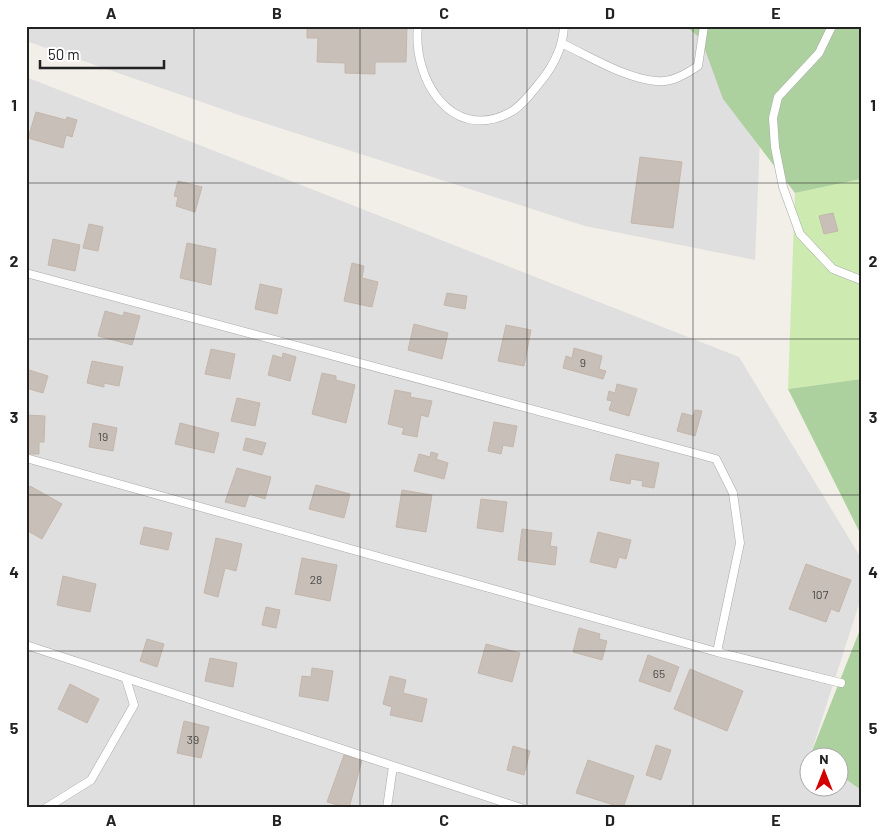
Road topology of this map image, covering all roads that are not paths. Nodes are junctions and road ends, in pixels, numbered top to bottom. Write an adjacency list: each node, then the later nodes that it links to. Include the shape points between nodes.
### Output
1 (418, 26): 5 (lane, via 423,73 432,93 443,106 476,120 510,113 547,73)
2 (564, 26): 5 (lane)
3 (704, 26): 5 (lane, via 698,66 680,78 656,82 626,73)
4 (832, 26): 7 (lane, via 819,53 778,98 773,118 775,147 783,187 800,234 833,269)
5 (562, 44)
6 (26, 273): 10 (lane, via 716,459 733,493 740,543)
7 (861, 280)
8 (26, 458): 10 (lane)
9 (26, 645): 11 (lane)
10 (717, 652): 12 (lane)
11 (126, 679): 13 (lane); 14 (lane, via 134,705 91,780)
12 (841, 683)
13 (393, 766): 15 (lane); 16 (lane)
14 (46, 808)
15 (388, 808)
16 (521, 808)

